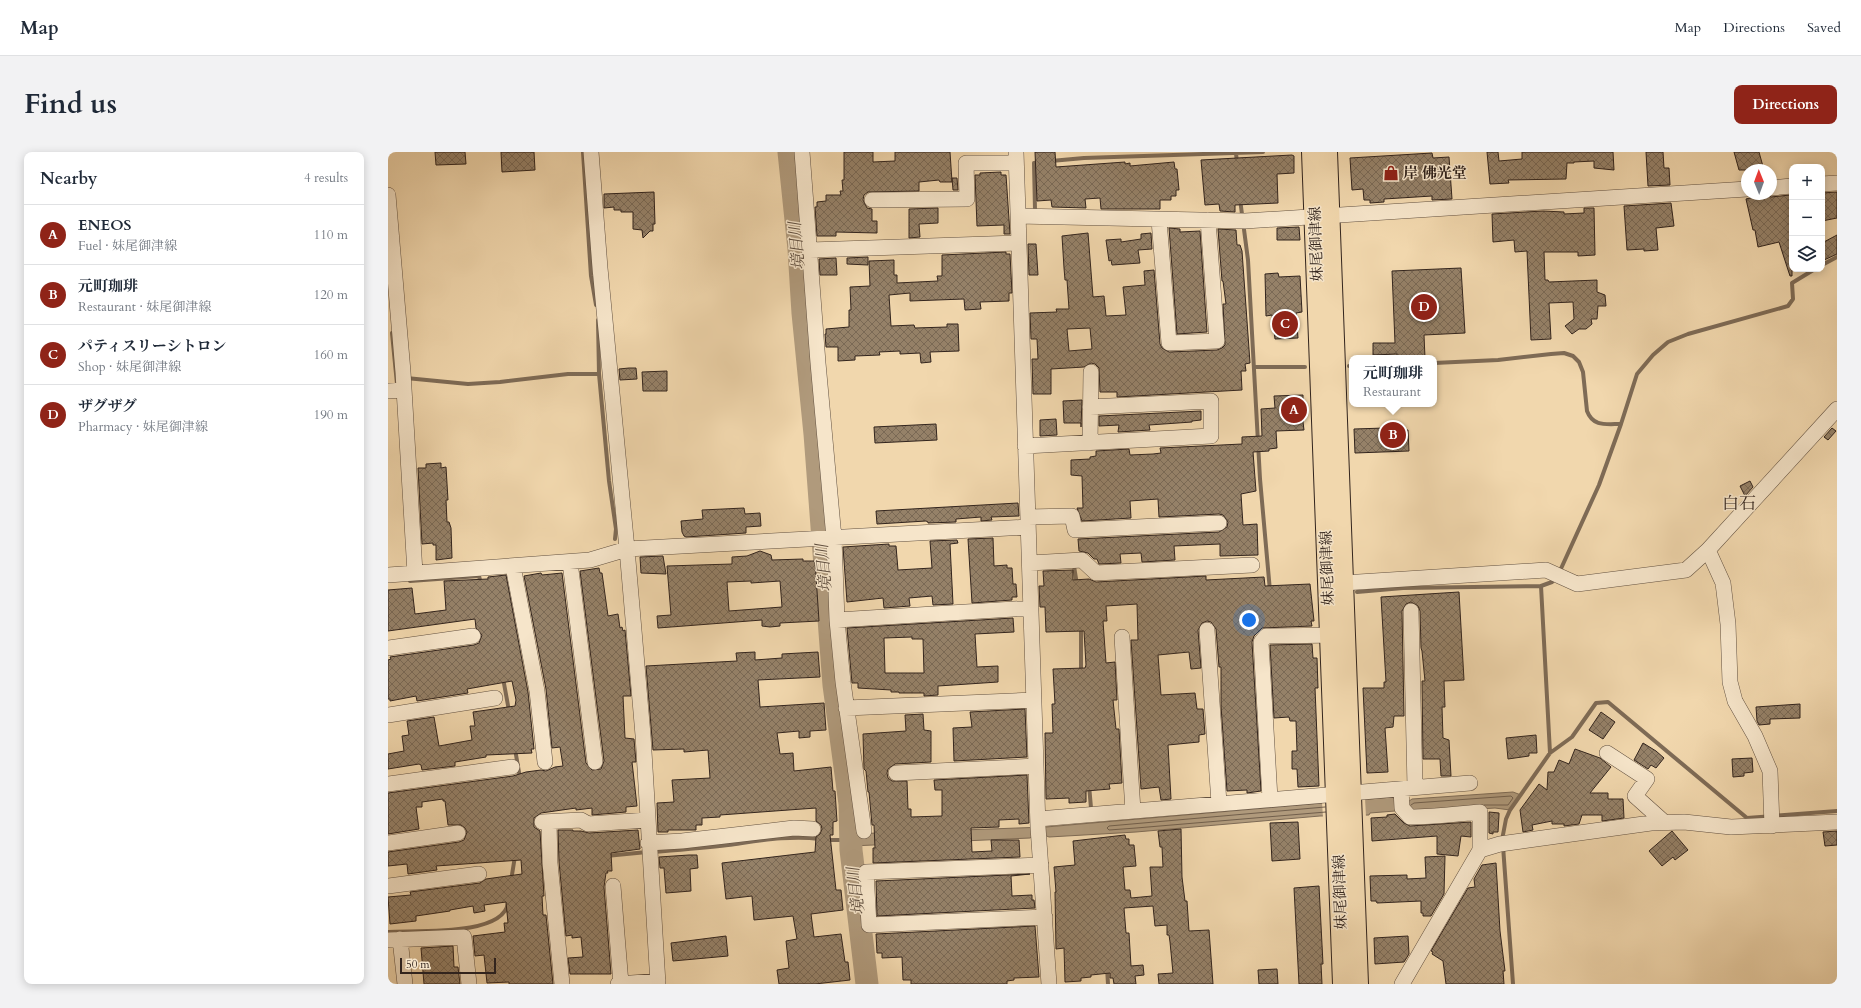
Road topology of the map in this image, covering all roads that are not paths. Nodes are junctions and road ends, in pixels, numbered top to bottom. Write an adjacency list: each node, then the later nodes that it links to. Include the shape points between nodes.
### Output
1 (591, 152): 29 (street)
2 (802, 152): 19 (street)
3 (1312, 152): 15 (main road, 妹尾御津線)
4 (1327, 152): 15 (main road, 妹尾御津線)
5 (1016, 158): 12 (street, via 966,163 967,199); 14 (street)
6 (1837, 183): 7 (street)
7 (1825, 184)
8 (1789, 186): 9 (street)
9 (1777, 187)
10 (1741, 189): 15 (street)
11 (388, 195): 13 (street)
12 (872, 200)
13 (389, 215): 21 (street)
14 (1018, 216): 16 (street); 18 (street)
15 (1322, 218): 17 (street); 37 (main road, 妹尾御津線); 42 (main road, 妹尾御津線)
16 (1159, 220): 17 (street); 17 (street, via 1169,343 1217,341)
17 (1208, 220)
18 (1019, 243): 19 (street); 25 (street)
19 (810, 250): 28 (street)
20 (1091, 372): 22 (street)
21 (399, 387): 35 (street)
22 (1090, 407): 24 (street); 24 (street, via 1211,401 1211,436)
23 (1837, 409): 30 (street)
24 (1090, 443): 25 (street)
25 (1025, 446): 26 (street)
26 (1028, 522): 27 (street, via 1072,516 1075,530); 28 (street); 32 (street)
27 (1219, 523)
28 (827, 539): 29 (street); 40 (street)
29 (627, 549): 31 (street, via 590,560); 64 (street)
30 (1708, 550): 37 (street, via 1686,570 1577,584 1546,570); 63 (street, via 1723,583 1728,624 1730,682 1735,701 1755,736 1770,771)
31 (570, 562): 34 (street); 52 (street)
32 (1030, 562): 33 (street, via 1082,560 1096,573); 38 (street)
33 (1252, 565)
34 (513, 566): 35 (street); 51 (street, via 537,692)
35 (415, 573): 36 (street)
36 (388, 575)
37 (1343, 583): 42 (main road, 妹尾御津線)
38 (1031, 608): 40 (street); 47 (street)
39 (1411, 611): 58 (street)
40 (837, 620): 48 (street)
41 (1207, 630): 60 (street)
42 (1337, 635): 59 (street, via 1266,636 1261,642); 61 (main road, 妹尾御津線)
43 (474, 636): 45 (street)
44 (1122, 637): 62 (street)
45 (388, 648)
46 (495, 698): 49 (street)
47 (1034, 700): 48 (street); 53 (street)
48 (846, 708): 69 (street)
49 (388, 715)
50 (1607, 754): 65 (street, via 1647,779 1634,796)
51 (546, 762)
52 (595, 762)
53 (1036, 766): 55 (street); 67 (street)
54 (512, 767): 57 (street)
55 (896, 773)
56 (1470, 783): 58 (street)
57 (388, 784)
58 (1405, 797): 61 (street); 73 (street, via 1410,818 1480,812)
59 (1270, 799): 60 (street); 61 (street)
60 (1218, 803): 62 (street)
61 (1344, 804): 80 (main road, 妹尾御津線)
62 (1133, 811): 67 (street)
63 (1772, 819): 65 (street, via 1731,828); 66 (street)
64 (648, 820): 72 (street); 84 (street, via 588,824 581,820 546,822)
65 (1664, 822): 73 (street, via 1502,844)
66 (1837, 822)
67 (1038, 827): 74 (street)
68 (813, 829): 72 (street, via 794,828 682,842)
69 (864, 831)
70 (458, 833): 71 (street)
71 (388, 843)
72 (648, 850): 81 (street)
73 (1480, 850): 88 (street)
74 (1041, 865): 78 (street); 78 (street, via 866,872 869,925)
75 (479, 874): 76 (street)
76 (388, 886)
77 (613, 886): 86 (street)
78 (1045, 917): 87 (street)
79 (394, 940): 82 (street); 83 (street, via 464,937)
80 (1351, 980)
81 (658, 982): 86 (street)
82 (405, 984)
83 (469, 984)
84 (562, 984)
85 (618, 984): 86 (street)
86 (621, 984)
87 (1049, 984)
88 (1402, 984)

